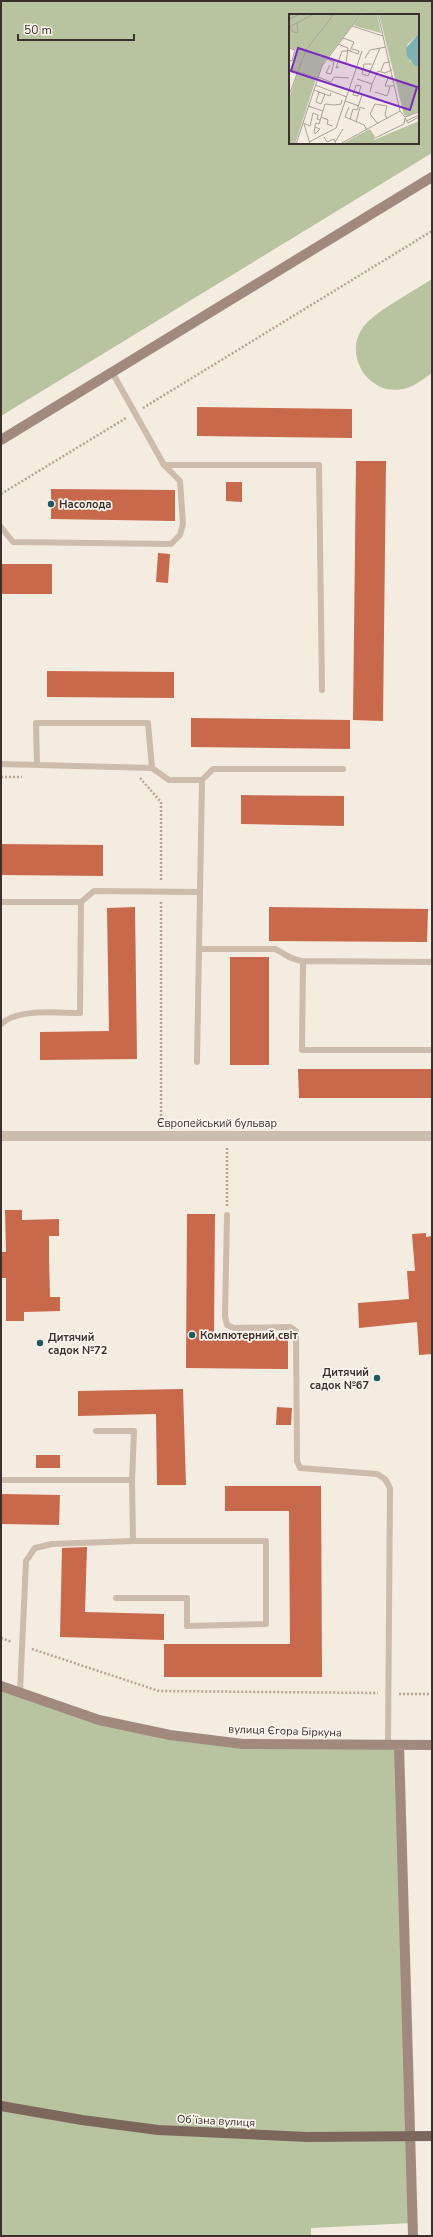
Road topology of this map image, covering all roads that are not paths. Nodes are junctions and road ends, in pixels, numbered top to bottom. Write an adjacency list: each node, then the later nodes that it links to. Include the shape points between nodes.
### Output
1 (432, 177): 2 (street)
2 (112, 372): 3 (street); 4 (lane)
3 (1, 440)
4 (164, 464): 5 (lane, via 180,481 183,524 180,535 171,544 13,542); 6 (lane, via 319,465)
5 (1, 527)
6 (322, 690)
7 (1, 764): 8 (lane)
8 (37, 764): 9 (lane); 9 (lane, via 36,723 148,723)
9 (152, 768): 11 (lane, via 169,780)
10 (343, 769): 11 (lane, via 213,769)
11 (202, 780): 12 (lane)
12 (200, 892): 14 (lane, via 94,891); 15 (lane)
13 (1, 902): 14 (lane)
14 (81, 902): 18 (lane, via 80,1013 33,1013 7,1019)
15 (199, 948): 16 (lane, via 275,949 292,960); 20 (lane)
16 (303, 961): 17 (lane); 19 (lane, via 302,1050)
17 (432, 962)
18 (1, 1024)
19 (432, 1050)
20 (197, 1062)
21 (1, 1136): 22 (street, Європейський бульвар)
22 (432, 1136)
23 (227, 1215): 33 (lane, via 227,1325 234,1328 290,1326 296,1331 297,1461 300,1468 377,1474 385,1479 390,1488)
24 (96, 1431): 26 (lane, via 134,1431)
25 (1, 1480): 26 (lane)
26 (132, 1480): 27 (lane)
27 (132, 1541): 28 (lane, via 266,1540 266,1624 187,1626 187,1598); 30 (lane, via 52,1544 35,1548 26,1561)
28 (116, 1598)
29 (1, 1686): 30 (street, вулиця Єгора Біркуна)
30 (20, 1692): 33 (street, вулиця Єгора Біркуна, via 99,1720 170,1735 244,1744)
31 (399, 1745): 32 (street, вулиця Єгора Біркуна); 33 (street, вулиця Єгора Біркуна); 35 (street)
32 (432, 1745)
33 (388, 1746)
34 (1, 2106): 35 (main road, Обʼїзна вулиця, via 158,2130 307,2137)
35 (411, 2136): 36 (main road, Обʼїзна вулиця); 37 (street)
36 (432, 2136)
37 (413, 2236)

